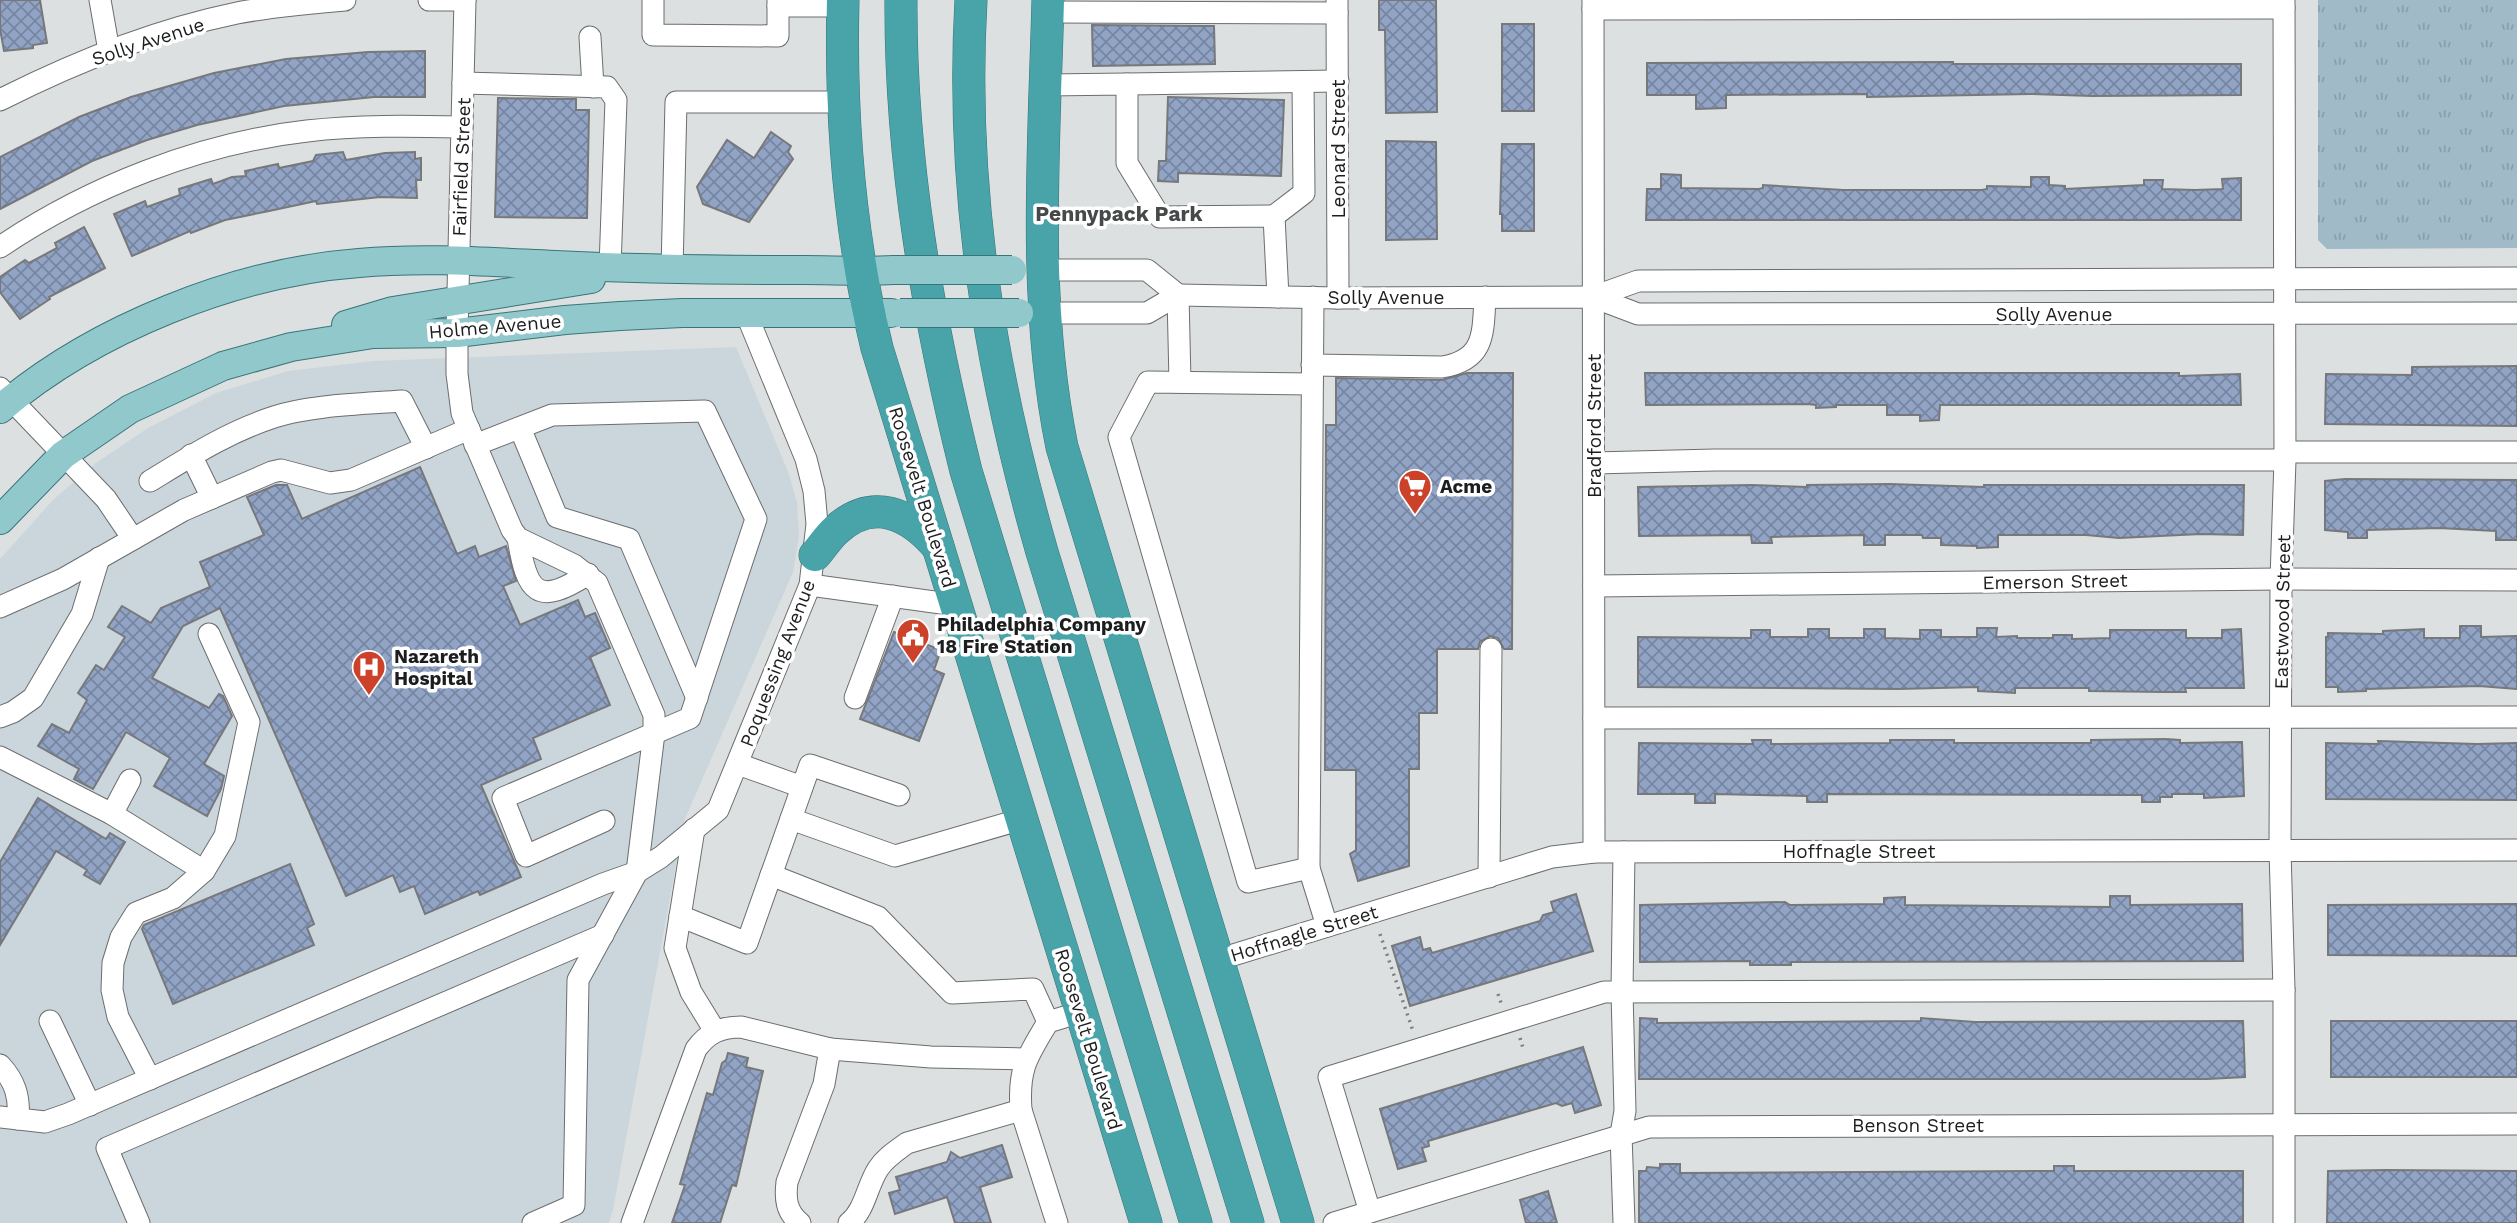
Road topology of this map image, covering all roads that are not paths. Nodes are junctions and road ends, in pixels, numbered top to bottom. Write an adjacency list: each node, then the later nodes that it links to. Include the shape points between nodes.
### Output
1 (100, 0): 18 (street)
2 (345, 0): 16 (street, Solly Avenue)
3 (429, 0): 4 (street)
4 (465, 0): 21 (street, Fairfield Street)
5 (653, 0): 8 (street, via 653,35 778,36)
6 (901, 0): 133 (highway, via 910,162 947,397)
7 (971, 0): 134 (highway, via 968,97 980,266 989,332 1020,475)
8 (778, 3): 9 (street)
9 (843, 3): 26 (highway, Roosevelt Boulevard)
10 (2284, 4): 11 (street); 36 (street, Eastwood Street)
11 (1593, 5): 40 (street, Bradford Street)
12 (1048, 6): 13 (street); 23 (highway)
13 (1128, 6): 14 (street)
14 (1199, 6): 15 (street)
15 (1337, 6): 19 (street, Leonard Street)
16 (224, 8): 18 (street, Solly Avenue)
17 (590, 37): 24 (street)
18 (110, 51): 25 (street, Solly Avenue)
19 (1338, 81): 20 (street); 41 (street, Leonard Street)
20 (1303, 82): 22 (street); 28 (street, via 1304,193)
21 (463, 83): 24 (street); 27 (street, Fairfield Street)
22 (1127, 84): 23 (street); 28 (street, via 1127,163 1160,216)
23 (1046, 85): 34 (highway)
24 (593, 87): 31 (street, via 607,87 616,100)
25 (0, 100)
26 (843, 102): 32 (street, via 676,103); 33 (highway, Roosevelt Boulevard)
27 (462, 127): 29 (street, via 357,127 243,142 98,191); 30 (street, Fairfield Street)
28 (1274, 216): 38 (street)
29 (0, 247)
30 (458, 261): 31 (main road); 43 (street, Fairfield Street); 53 (main road, via 359,262 230,287 157,314)
31 (610, 267): 32 (main road)
32 (661, 269): 33 (main road); 43 (main road)
33 (860, 270): 34 (main road, bridge); 45 (highway, Roosevelt Boulevard)
34 (1044, 270): 37 (street, via 1147,270); 46 (highway)
35 (2517, 278): 36 (street, Solly Avenue)
36 (2284, 279): 40 (street, Solly Avenue, via 1638,281); 47 (street, Eastwood Street)
37 (1178, 295): 38 (street, Solly Avenue); 46 (street, via 1147,313); 52 (street)
38 (1278, 297): 39 (street, Solly Avenue)
39 (1313, 297): 41 (street, Solly Avenue); 51 (street)
40 (1593, 297): 42 (street, Solly Avenue); 47 (street, Solly Avenue, via 1638,314); 61 (street, Bradford Street)
41 (1338, 298): 42 (street, Solly Avenue)
42 (1485, 298): 51 (street, via 1483,338 1467,359 1455,365)
43 (457, 300): 49 (street, Fairfield Street); 50 (main road, via 393,311)
44 (746, 313): 45 (main road, Holme Avenue); 49 (main road, Holme Avenue, via 621,316); 69 (street, Poquessing Avenue, via 806,459 817,524)
45 (869, 313): 46 (main road, Holme Avenue, bridge); 67 (highway, Roosevelt Boulevard)
46 (1032, 313): 108 (highway, via 1068,468)
47 (2285, 313): 48 (street, Solly Avenue); 60 (street, Eastwood Street)
48 (2517, 313)
49 (457, 333): 50 (main road, Holme Avenue, via 373,334); 55 (street, Fairfield Street, via 462,413)
50 (291, 347): 58 (main road, Holme Avenue, via 223,366 184,383 130,409)
51 (1312, 374): 52 (street); 100 (street)
52 (1180, 382): 100 (street, via 1148,382 1119,437 1248,881)
53 (4, 399): 58 (street)
54 (520, 428): 55 (street); 79 (street, via 557,517 629,539); 79 (street, via 552,415 705,411 755,519)
55 (472, 437): 56 (street); 65 (street, Fairfield Street)
56 (426, 447): 59 (street, via 402,401 276,416); 63 (street, via 351,480 338,483 272,471)
57 (2517, 452): 60 (street)
58 (63, 455): 64 (main road, Holme Avenue); 66 (street, via 106,499)
59 (191, 455): 62 (street); 63 (street)
60 (2285, 456): 61 (street); 71 (street, Eastwood Street)
61 (1594, 463): 73 (street, Bradford Street)
62 (150, 481)
63 (212, 498): 66 (street)
64 (0, 520)
65 (518, 538): 70 (street); 70 (street, Fairfield Street, via 526,577 539,589 556,592)
66 (133, 539): 68 (street)
67 (938, 547): 69 (highway, via 902,516 862,514 836,530); 75 (highway, Roosevelt Boulevard)
68 (99, 558): 76 (street); 81 (street, via 82,614 33,698)
69 (812, 570): 74 (street); 87 (street, Poquessing Avenue)
70 (589, 574): 85 (street, via 654,715)
71 (2281, 579): 72 (street, Emerson Street); 73 (street, Emerson Street); 82 (street, Eastwood Street)
72 (2517, 580)
73 (1594, 586): 84 (street, Bradford Street)
74 (893, 596): 75 (street); 80 (street)
75 (956, 605): 93 (highway, Roosevelt Boulevard)
76 (0, 607)
77 (209, 634): 101 (street, via 249,722 225,836)
78 (1491, 649): 104 (street)
79 (697, 698): 85 (street, via 690,718)
80 (855, 698)
81 (0, 717)
82 (2281, 717): 83 (street); 84 (street); 96 (street, Eastwood Street)
83 (2517, 717)
84 (1594, 718): 98 (street, Bradford Street)
85 (654, 733): 94 (street, via 503,799 526,856); 102 (street)
86 (0, 757): 91 (street)
87 (738, 764): 89 (street); 95 (street, Poquessing Avenue, via 718,810)
88 (130, 780): 91 (street)
89 (802, 788): 90 (street, via 810,765); 92 (street)
90 (899, 795)
91 (112, 814): 101 (street)
92 (791, 819): 93 (street, via 895,856); 103 (street)
93 (1022, 819): 111 (highway, Roosevelt Boulevard)
94 (604, 821)
95 (694, 830): 102 (street); 105 (street)
96 (2280, 850): 97 (street, Hoffnagle Street); 99 (street, Hoffnagle Street); 109 (street, Eastwood Street)
97 (2517, 850)
98 (1594, 852): 99 (street, Hoffnagle Street); 104 (street, Hoffnagle Street, via 1552,857)
99 (1624, 852): 110 (street)
100 (1309, 868): 106 (street)
101 (204, 871): 118 (street, via 173,898 136,913 121,937 113,963 118,1017)
102 (637, 872): 107 (street); 118 (street)
103 (771, 875): 105 (street, via 747,943); 113 (street, via 878,917 952,993 1033,989)
104 (1489, 877): 106 (street, Hoffnagle Street)
105 (680, 916): 114 (street, via 675,948 691,992)
106 (1327, 926): 108 (street, Hoffnagle Street)
107 (603, 936): 126 (street, via 107,1148); 127 (street, via 578,980 574,1205)
108 (1217, 960): 135 (highway)
109 (2284, 990): 110 (street); 122 (street, Eastwood Street)
110 (1622, 991): 124 (street, via 1625,1111); 125 (street, via 1604,992 1329,1077)
111 (1081, 1013): 113 (street); 132 (highway, Roosevelt Boulevard)
112 (50, 1021): 119 (street)
113 (1048, 1022): 116 (street)
114 (715, 1031): 115 (street, via 741,1027); 128 (street, via 696,1049)
115 (830, 1049): 116 (street); 129 (street, via 824,1084 787,1182 788,1208)
116 (1025, 1059): 120 (street, via 1019,1084)
117 (0, 1065): 121 (street, via 16,1088 19,1103)
118 (150, 1079): 119 (street)
119 (90, 1105): 121 (street, via 45,1122)
120 (1021, 1110): 130 (street, via 906,1143 878,1168 861,1208); 131 (street)
121 (9, 1118)
122 (2283, 1124): 123 (street, Benson Street); 124 (street, Benson Street, via 1649,1127); 138 (street, Eastwood Street)
123 (2517, 1124)
124 (1621, 1134): 125 (street, Benson Street); 137 (street)
125 (1370, 1212): 136 (street, Benson Street)
126 (139, 1223)
127 (533, 1223)
128 (632, 1223)
129 (800, 1223)
130 (849, 1223)
131 (1057, 1223)
132 (1146, 1223)
133 (1196, 1223)
134 (1248, 1223)
135 (1298, 1223)
136 (1334, 1223)
137 (1624, 1223)
138 (2284, 1223)

